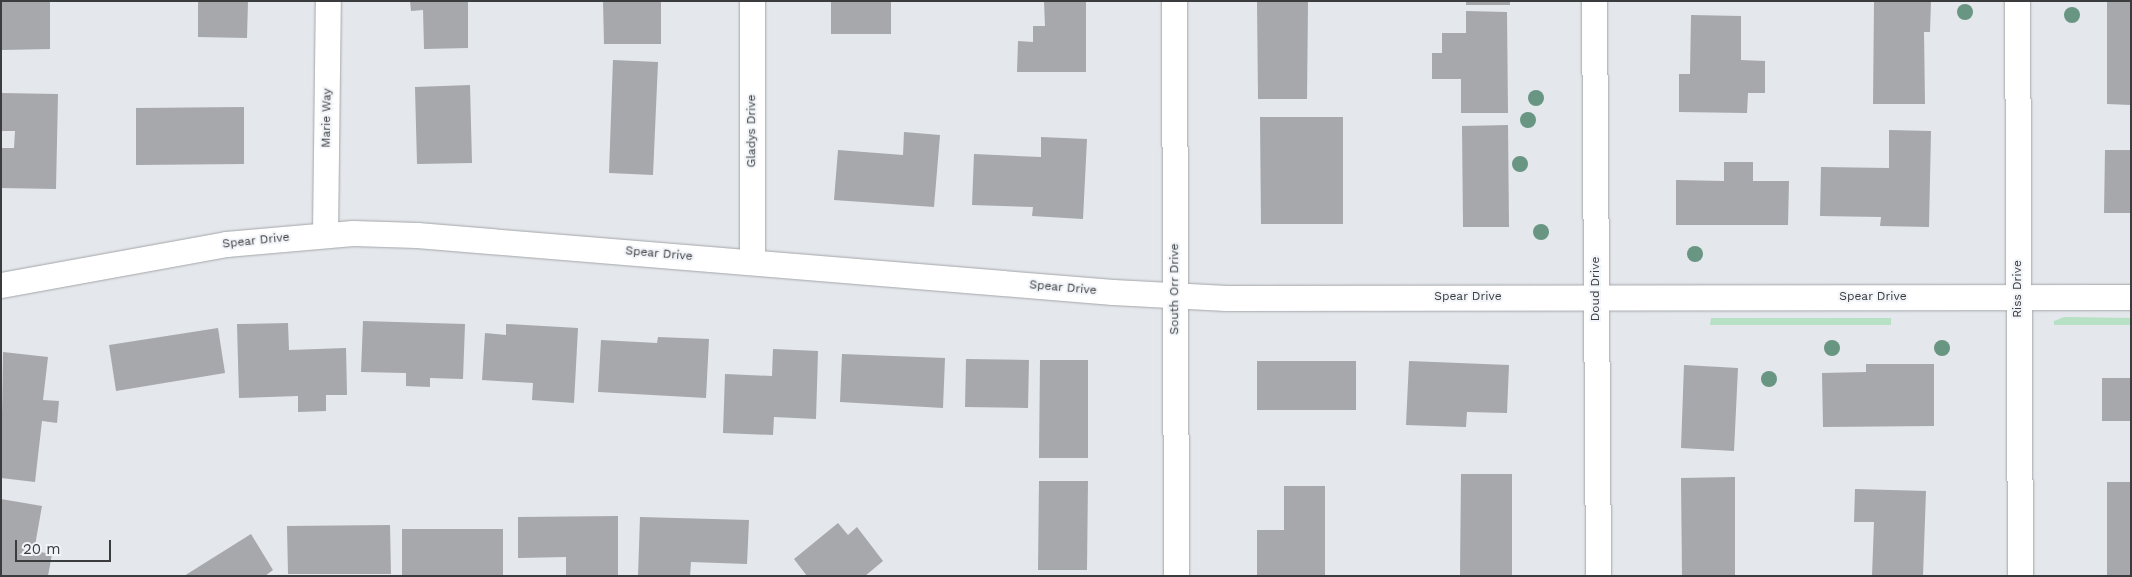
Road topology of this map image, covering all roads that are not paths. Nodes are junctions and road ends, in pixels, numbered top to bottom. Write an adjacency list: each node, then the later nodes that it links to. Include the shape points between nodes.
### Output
1 (328, 1): 6 (street, Marie Way)
2 (752, 1): 7 (street, Gladys Drive)
3 (1174, 1): 9 (street, South Orr Drive)
4 (1594, 1): 10 (street, Doud Drive)
5 (2017, 1): 11 (street, Riss Drive)
6 (326, 234): 7 (street, Spear Drive, via 417,235); 8 (street, Spear Drive, via 226,244)
7 (752, 262): 9 (street, Spear Drive)
8 (1, 285)
9 (1175, 296): 10 (street, Spear Drive); 13 (street, South Orr Drive)
10 (1596, 296): 11 (street, Spear Drive); 14 (street, Doud Drive)
11 (2018, 297): 12 (street, Spear Drive); 15 (street, Riss Drive)
12 (2131, 297)
13 (1176, 576)
14 (1598, 576)
15 (2020, 576)

